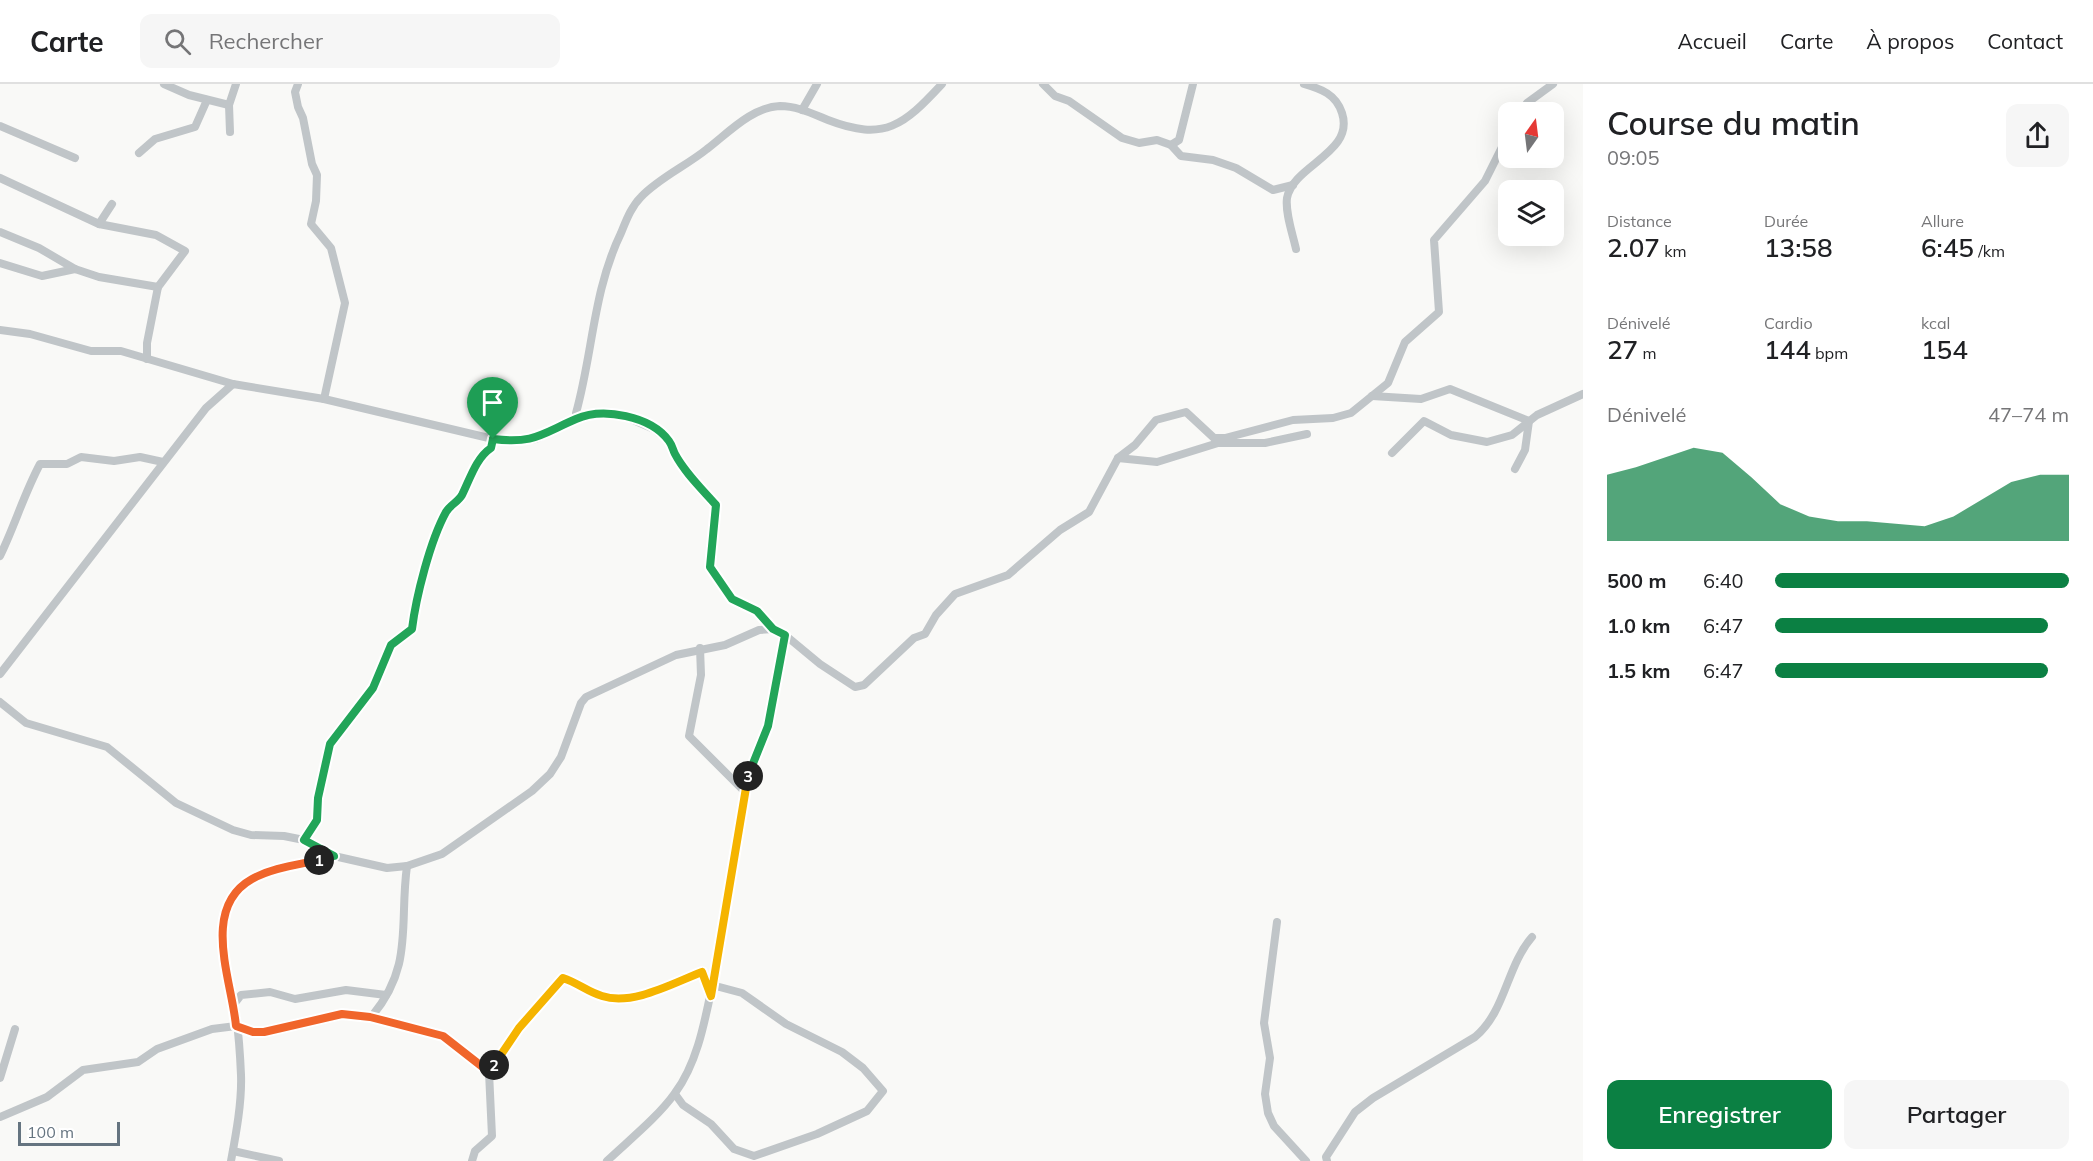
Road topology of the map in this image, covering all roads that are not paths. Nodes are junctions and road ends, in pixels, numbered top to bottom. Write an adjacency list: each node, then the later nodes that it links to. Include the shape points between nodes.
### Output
1 (164, 84): 10 (street)
2 (236, 84): 12 (street)
3 (298, 84): 34 (street, via 298,107 317,174 311,224 331,248 345,303)
4 (817, 84): 13 (street)
5 (942, 84): 13 (street, via 907,118 872,131 853,130)
6 (1042, 84): 16 (street, via 1122,138)
7 (1193, 84): 16 (street, via 1179,140)
8 (1304, 84): 21 (street, via 1320,88 1334,98 1343,114 1343,128 1319,163)
9 (1553, 84): 11 (street)
10 (207, 100): 12 (street); 17 (street, via 195,127 155,139)
11 (1528, 102)
12 (229, 105): 15 (street)
13 (802, 110): 35 (street, via 779,106 760,111 639,199 616,242 601,283)
14 (0, 126): 19 (street)
15 (230, 132)
16 (1171, 145): 21 (street, via 1181,156 1236,168 1273,190)
17 (139, 153)
18 (1498, 155): 33 (street, via 1485,181 1434,240 1438,312 1405,342 1388,383)
19 (75, 158)
20 (0, 178): 23 (street)
21 (1293, 185): 25 (street, via 1287,201)
22 (112, 204): 23 (street)
23 (99, 224): 28 (street, via 156,235 185,251)
24 (0, 232): 27 (street)
25 (1296, 249)
26 (0, 263): 27 (street, via 42,276)
27 (75, 269): 28 (street, via 99,277)
28 (158, 286): 30 (street)
29 (0, 330): 30 (street)
30 (147, 359): 31 (street)
31 (233, 384): 34 (street); 41 (street, via 206,408)
32 (1583, 394): 36 (street)
33 (1372, 396): 36 (street, via 1421,399 1450,389); 40 (street, via 1351,413 1293,420 1225,438 1214,438 1186,412 1175,413 1156,420)
34 (324, 399): 38 (street)
35 (578, 418): 38 (street, via 536,439); 44 (street, via 601,412 624,416 645,424 670,442 675,454 716,505 710,567 732,599 757,611)
36 (1529, 421): 39 (street, via 1512,435 1487,442 1451,435 1424,421); 42 (street, via 1525,450)
37 (1307, 434): 40 (street, via 1264,443 1218,443 1157,462)
38 (493, 439): 50 (street, via 459,500 447,510 440,525 415,605 412,629 391,645 373,688 330,744 317,820)
39 (1392, 453)
40 (1118, 458): 45 (street, via 1089,513 1060,530 1008,575 955,594 925,634 914,638 864,686 855,687)
41 (163, 462): 43 (street, via 140,457 114,461 81,457 67,464 40,464 26,488); 47 (street)
42 (1515, 469)
43 (0, 556)
44 (773, 629): 45 (street); 46 (street, via 759,630 725,645)
45 (785, 635): 49 (street, via 768,726)
46 (700, 648): 49 (street, via 701,675 689,736); 52 (street, via 654,664 586,698 561,757 542,782 458,845)
47 (0, 674)
48 (0, 702): 50 (street, via 26,723 107,747 182,807 242,833)
49 (744, 791): 55 (street)
50 (304, 840): 51 (street)
51 (334, 856): 52 (street, via 387,867); 58 (street, via 262,874 235,895 225,913 222,940)
52 (407, 866): 56 (street, via 404,938 394,983)
53 (1277, 922): 73 (street, via 1264,1023 1270,1058 1265,1094 1274,1126)
54 (1532, 937): 74 (street, via 1518,952 1489,1026 1355,1112)
55 (712, 985): 57 (street); 66 (street, via 742,993 786,1024 842,1052 883,1091 867,1112 817,1134 759,1155)
56 (386, 995): 58 (street, via 346,990 295,999 263,992 241,995); 59 (street)
57 (711, 996): 62 (street, via 702,972 649,994 604,997 563,978 519,1028); 64 (street, via 688,1070)
58 (234, 1004): 60 (street)
59 (370, 1017): 60 (street, via 342,1014 264,1032); 62 (street, via 443,1036)
60 (236, 1026): 65 (street, via 183,1038 138,1062 83,1070 47,1097); 67 (street, via 241,1078)
61 (15, 1029): 63 (street)
62 (489, 1072): 70 (street, via 492,1136 474,1151)
63 (0, 1078)
64 (675, 1094): 66 (street); 71 (street)
65 (0, 1117)
66 (734, 1149): 72 (street)
67 (233, 1151): 68 (street); 69 (street)
68 (231, 1161)
69 (279, 1161)
70 (472, 1161)
71 (607, 1161)
72 (742, 1161)
73 (1306, 1161)
74 (1327, 1161)

